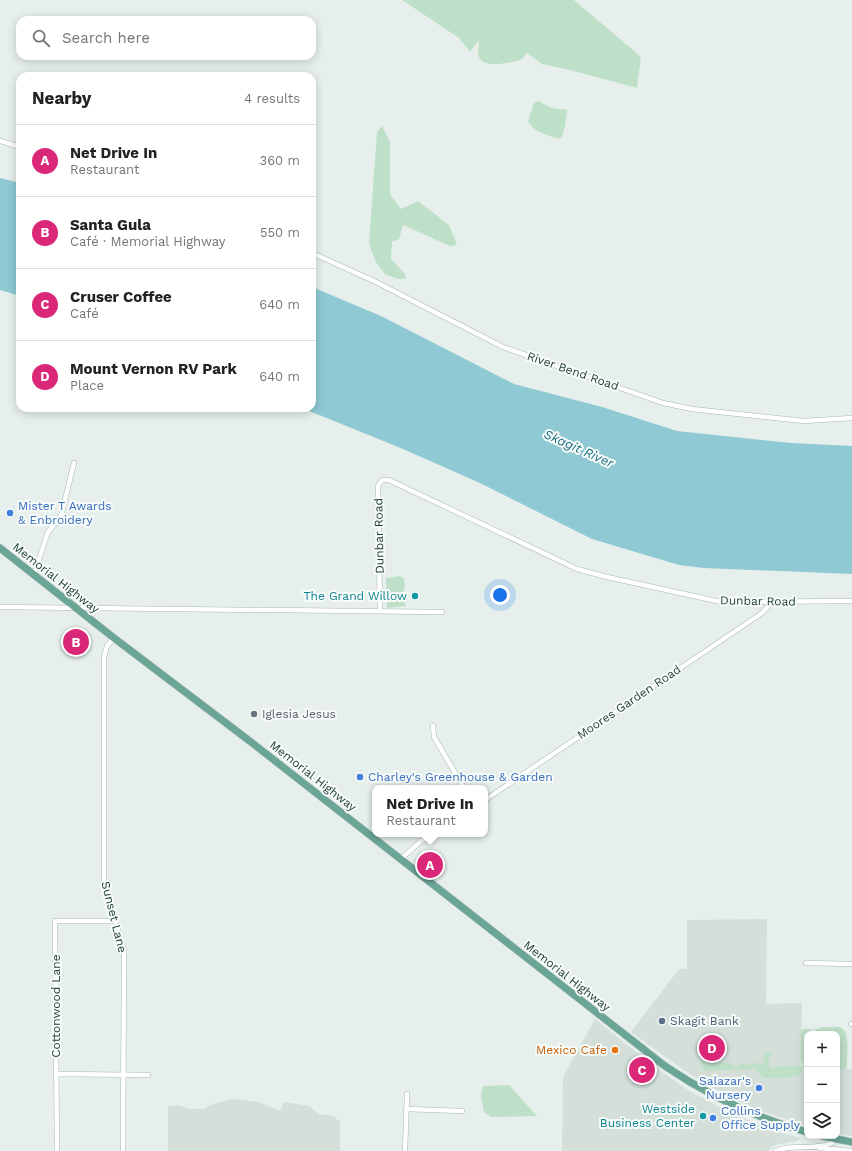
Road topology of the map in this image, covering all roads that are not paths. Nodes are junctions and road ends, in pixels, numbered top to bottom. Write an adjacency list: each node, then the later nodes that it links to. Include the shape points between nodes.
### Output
1 (0, 141): 2 (street)
2 (16, 146)
3 (316, 255): 4 (street, River Bend Road, via 374,281 503,347 663,403 692,409 804,421)
4 (852, 418)
5 (74, 463): 7 (street, via 61,516 48,532)
6 (0, 548): 7 (main road, Memorial Highway)
7 (34, 574): 11 (main road, Memorial Highway)
8 (852, 601): 9 (street, Dunbar Road)
9 (772, 602): 12 (street, Dunbar Road, via 721,602 577,569 389,480 382,480 378,486); 17 (street, Moores Garden Road, via 762,613)
10 (0, 608): 11 (street)
11 (77, 608): 12 (street); 14 (main road, Memorial Highway)
12 (380, 611): 13 (street)
13 (442, 612)
14 (114, 638): 18 (main road, Memorial Highway); 22 (street, Sunset Lane, via 107,646 104,657 104,881)
15 (433, 726): 16 (street, via 434,738)
16 (462, 785)
17 (488, 798)
18 (372, 836)
19 (373, 837): 21 (main road, Memorial Highway)
20 (427, 837): 21 (street)
21 (401, 859): 31 (main road, Memorial Highway, via 665,1066 708,1094 757,1116)
22 (115, 921): 25 (street, Cottonwood Lane, via 55,921); 26 (street, Sunset Lane, via 124,950)
23 (806, 963): 24 (street)
24 (852, 964)
25 (56, 1074): 26 (street); 35 (street, Cottonwood Lane)
26 (123, 1075): 27 (street); 36 (street, Sunset Lane)
27 (148, 1075)
28 (407, 1094): 29 (street)
29 (406, 1109): 30 (street); 37 (street)
30 (462, 1111)
31 (804, 1131)
32 (834, 1139): 33 (main road); 34 (street, via 832,1143)
33 (852, 1142)
34 (816, 1148): 38 (street); 39 (street)
35 (57, 1151)
36 (123, 1151)
37 (405, 1151)
38 (776, 1151)
39 (852, 1151)

